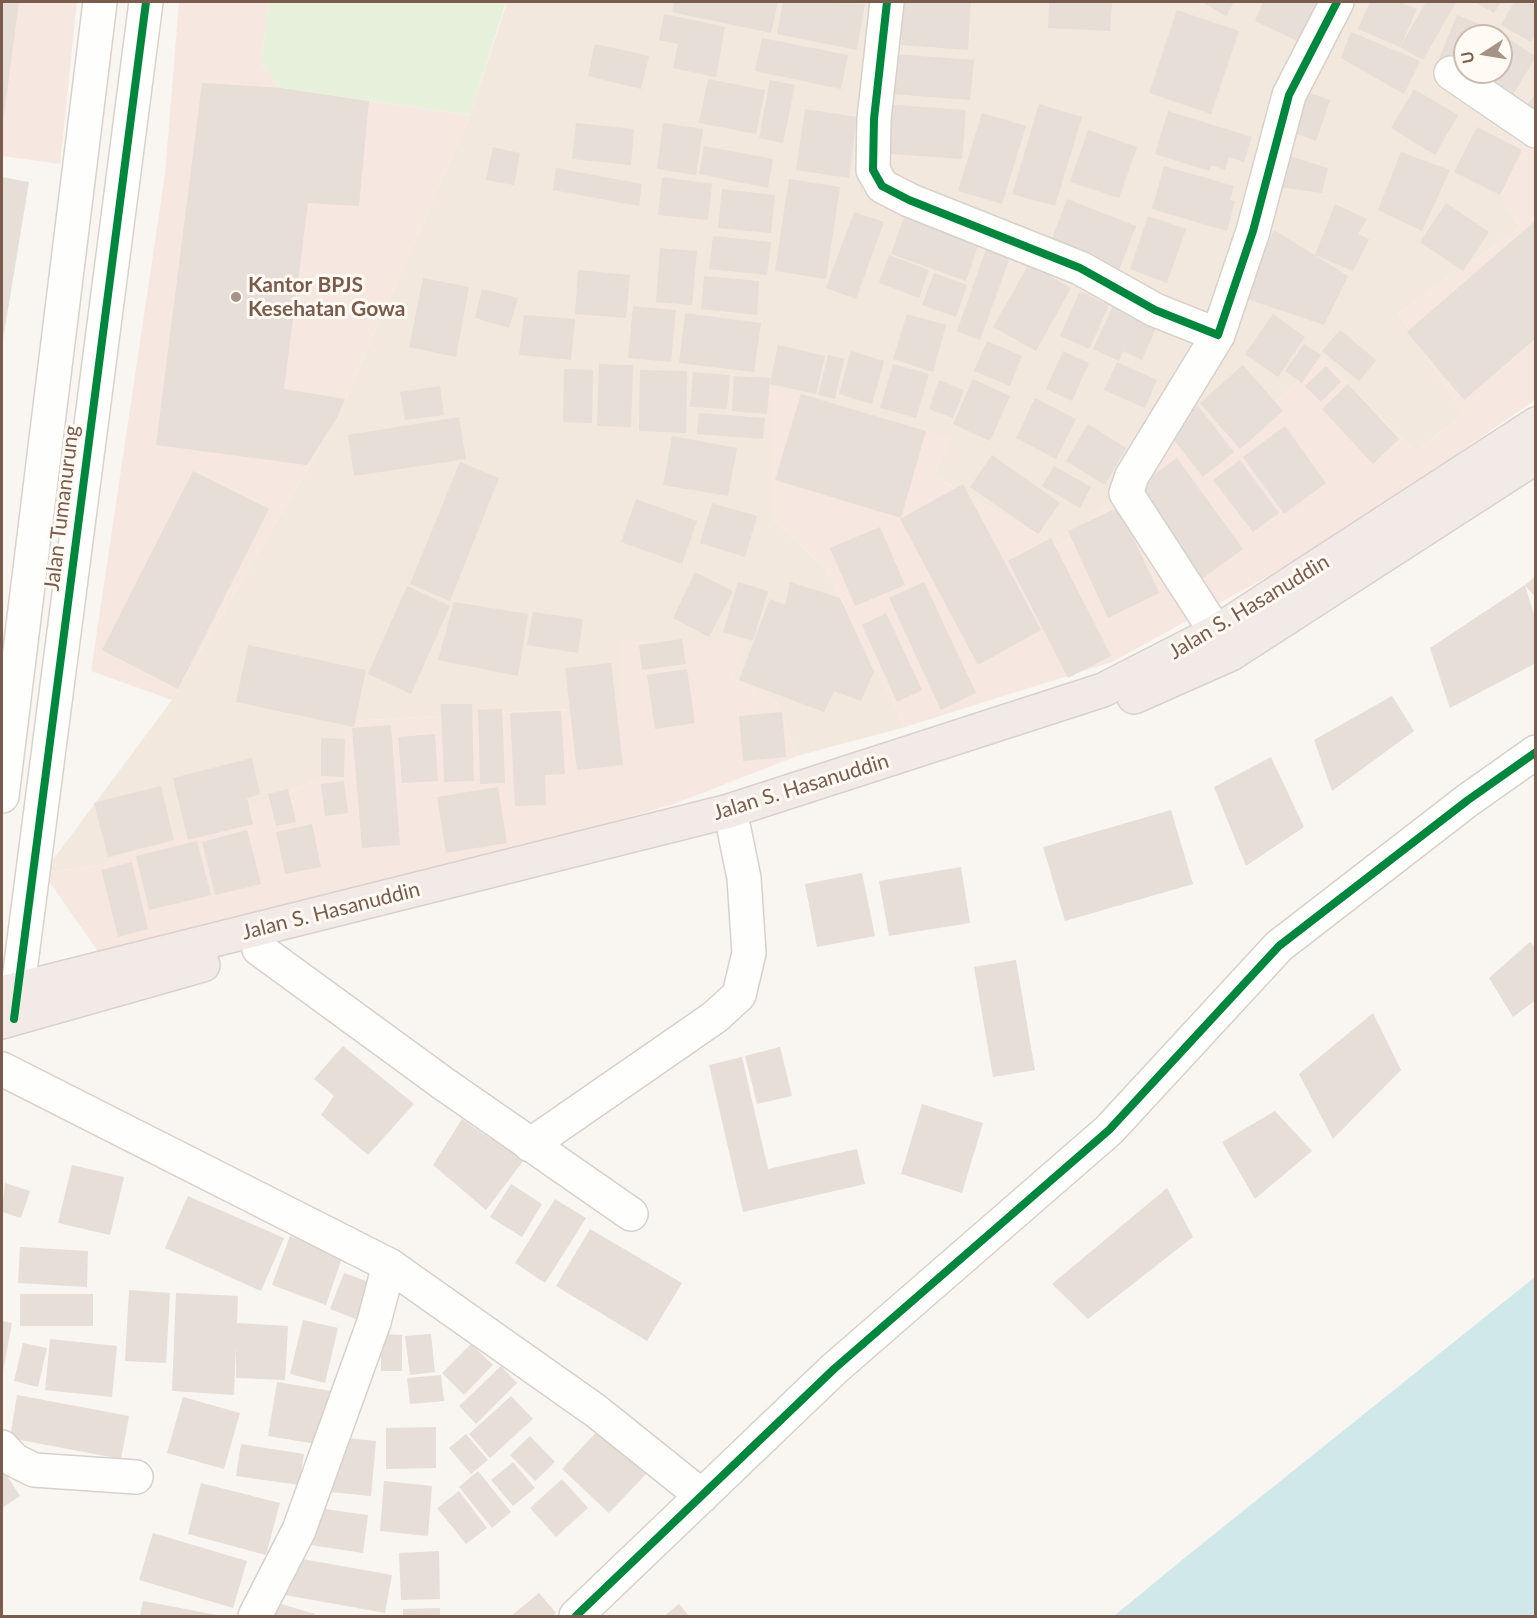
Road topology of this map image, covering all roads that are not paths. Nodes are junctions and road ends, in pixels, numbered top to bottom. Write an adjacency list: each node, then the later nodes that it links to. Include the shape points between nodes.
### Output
1 (100, 2): 11 (street, Jalan Tumanurung)
2 (146, 2): 16 (street, Jalan Tumanurung)
3 (887, 2): 7 (street, via 874,118 873,170 882,186 1080,268 1155,310)
4 (1338, 2): 7 (street, via 1289,95 1253,231)
5 (1451, 73): 6 (street)
6 (1536, 131)
7 (1218, 334): 10 (street, via 1132,476 1126,493)
8 (1536, 424): 10 (highway, Jalan S. Hasanuddin)
9 (1536, 457): 14 (highway, Jalan S. Hasanuddin, via 1231,654 1109,707)
10 (1216, 632): 16 (highway, Jalan S. Hasanuddin, via 1102,690 729,811)
11 (9, 681): 13 (street, Jalan Tumanurung)
12 (1536, 752): 23 (street, via 1279,946 1109,1130 834,1369)
13 (2, 796)
14 (734, 829): 15 (highway, Jalan S. Hasanuddin); 18 (street, via 744,878 749,953 739,995 705,1024)
15 (259, 949): 16 (highway, Jalan S. Hasanuddin); 18 (street)
16 (9, 1005)
17 (2, 1069): 20 (street)
18 (530, 1144): 19 (street)
19 (631, 1214)
20 (389, 1265): 23 (street, via 596,1411); 24 (street, via 374,1322 299,1530)
21 (2, 1448): 22 (street, via 14,1460 34,1470)
22 (136, 1477)
23 (702, 1496): 25 (street)
24 (255, 1617)
25 (576, 1617)

